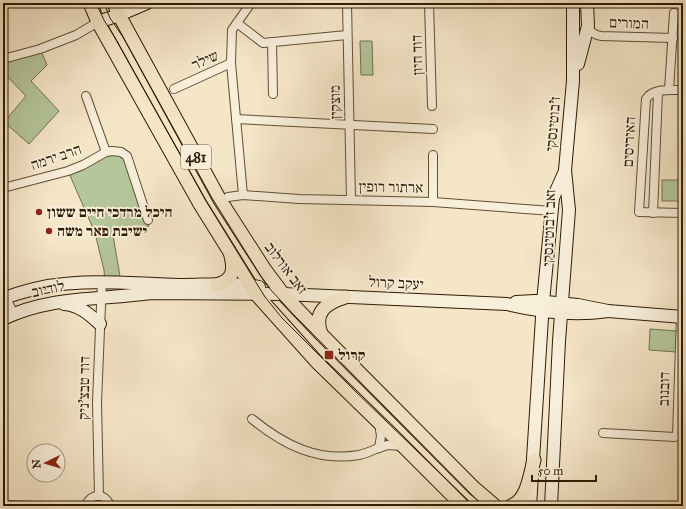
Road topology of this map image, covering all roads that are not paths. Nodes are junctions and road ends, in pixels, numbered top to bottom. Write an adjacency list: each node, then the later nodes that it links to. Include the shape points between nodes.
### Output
1 (90, 3): 10 (main road, 481)
2 (147, 3): 8 (main road)
3 (251, 3): 11 (street, שילר)
4 (347, 3): 13 (street, מוצקין)
5 (429, 3): 25 (street, דוד חיון)
6 (573, 3): 18 (main road)
7 (587, 3): 12 (main road)
8 (116, 9): 10 (main road); 45 (main road, זאב אורלוב / 481, via 220,200)
9 (674, 13): 14 (street)
10 (98, 22): 16 (street, via 76,35 40,49); 41 (main road, 481)
11 (237, 23): 15 (street, via 263,43); 17 (street, שילר, via 232,30)
12 (588, 26): 14 (street, המורים, via 592,33 601,36); 18 (main road)
13 (348, 35): 15 (street); 27 (street, מוצקין)
14 (673, 38): 20 (street)
15 (272, 42): 23 (street)
16 (3, 59)
17 (231, 64): 19 (street, שילר); 26 (street)
18 (573, 81): 31 (main road, ז'בוטינסקי)
19 (174, 89)
20 (668, 90): 21 (street); 22 (street)
21 (683, 90)
22 (658, 92): 38 (street); 38 (street, האיריסים, via 654,92 646,99 639,212)
23 (273, 94)
24 (86, 96): 29 (street, הרב ירמה)
25 (432, 106)
26 (236, 119): 27 (street); 33 (street)
27 (350, 124): 28 (street); 35 (street, מוצקין)
28 (433, 129)
29 (106, 152): 32 (street, הרב ירמה, via 68,171); 40 (street, via 121,152 127,156)
30 (433, 155): 36 (street)
31 (565, 170): 37 (main road, זאב ז'בוטינסקי, via 553,198); 51 (main road, זאב ז'בוטינסקי, via 569,210)
32 (3, 188)
33 (243, 195): 34 (street, ארתור רופין); 35 (street, ארתור רופין)
34 (228, 197)
35 (351, 200): 36 (street, ארתור רופין)
36 (433, 202): 37 (street, ארתור רופין)
37 (552, 211): 50 (main road, זאב ז'בוטינסקי)
38 (653, 213): 39 (street)
39 (681, 213)
40 (148, 220)
41 (228, 249): 43 (main road, via 233,264 232,273 225,282); 44 (main road, 481)
42 (102, 281): 43 (main road, יעקב קרול); 46 (main road, לודיוב, via 42,287); 48 (street, דוד טבצ'ניק)
43 (216, 285): 44 (main road, יעקב קרול)
44 (253, 290): 45 (main road, יעקב קרול, via 270,290); 48 (main road, יעקב קרול, via 151,293); 61 (main road, 481, via 316,361)
45 (283, 294): 47 (main road, יעקב קרול); 57 (main road, זאב אורלוב / 481)
46 (4, 296): 54 (street)
47 (345, 297): 50 (main road, יעקב קרול, via 507,304 529,309); 57 (main road, via 325,307 319,317 318,326)
48 (102, 298): 49 (main road, לודיוב); 56 (street, דוד טבצ'ניק)
49 (51, 303): 54 (main road, לודיוב); 56 (main road, via 78,307)
50 (543, 306): 51 (main road, יעקב קרול); 65 (main road, זאב ז'בוטינסקי)
51 (561, 308): 52 (main road, via 588,307); 53 (main road); 58 (main road, זאב ז'בוטינסקי)
52 (608, 312): 53 (main road); 55 (main road)
53 (584, 313): 58 (main road, via 566,326)
54 (8, 317)
55 (682, 317): 59 (street, דובנוב)
56 (100, 324): 67 (street, דוד טבצ'ניק, via 97,402)
57 (321, 334): 73 (main road, זאב אורלוב / 481, via 474,488)
58 (559, 341): 77 (main road, זאב ז'בוטינסקי)
59 (680, 415): 62 (street, דובנוב, via 675,437)
60 (252, 419): 64 (street, via 282,441 319,455 360,455)
61 (378, 421): 63 (main road, 481); 64 (street, via 381,430)
62 (603, 433)
63 (404, 446): 64 (street, via 388,445); 72 (main road, 481)
64 (379, 448)
65 (534, 460): 66 (main road, זאב ז'בוטינסקי); 74 (main road, via 526,489 518,502)
66 (533, 474): 75 (main road, זאב ז'בוטינסקי); 76 (main road, via 534,493)
67 (99, 496): 70 (street, via 91,498); 71 (street, via 106,499)
68 (3, 505): 69 (street)
69 (37, 506)
70 (86, 506)
71 (110, 506)
72 (463, 506)
73 (496, 506)
74 (511, 506)
75 (530, 506)
76 (539, 506)
77 (551, 506)

